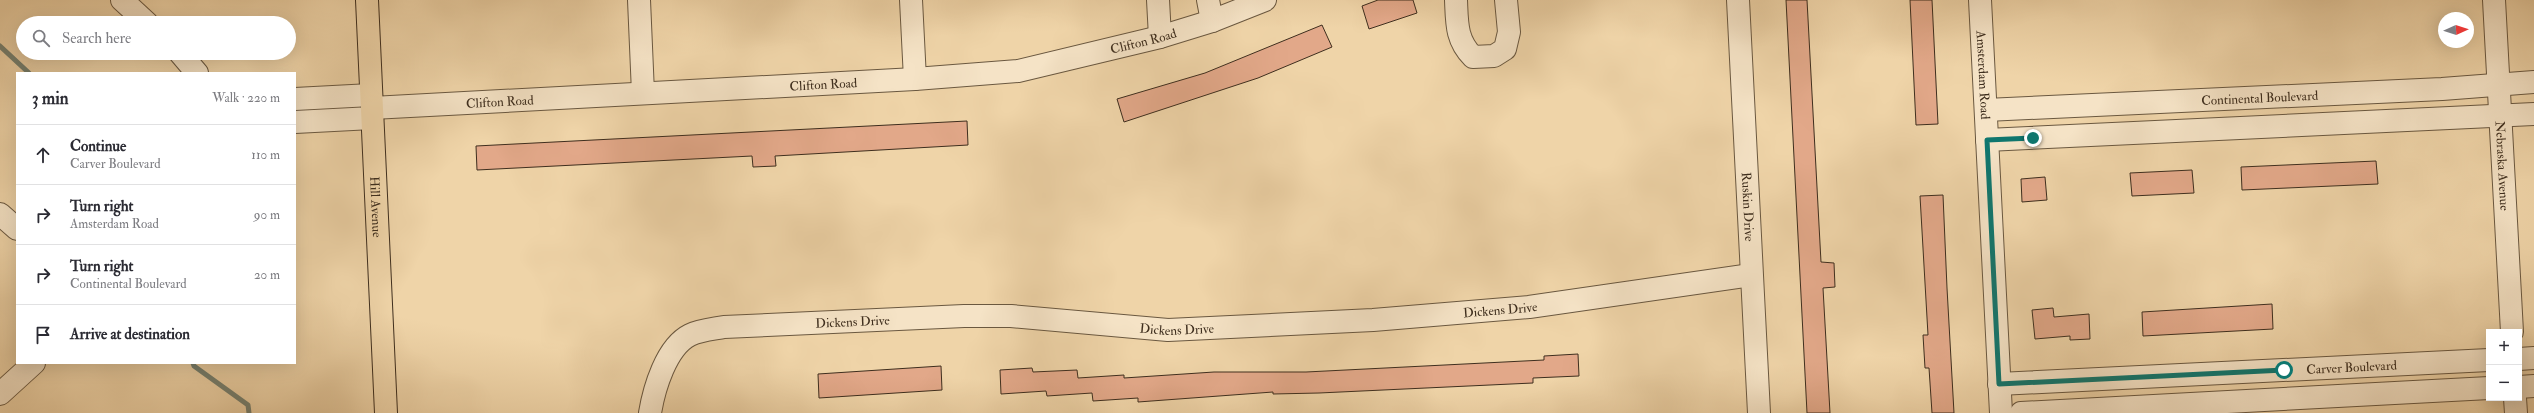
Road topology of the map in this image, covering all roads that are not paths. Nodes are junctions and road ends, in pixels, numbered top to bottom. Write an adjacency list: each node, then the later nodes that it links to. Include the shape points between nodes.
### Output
1 (122, 0): 13 (street)
2 (367, 0): 22 (main road, Hill Avenue)
3 (639, 0): 20 (street)
4 (910, 0): 17 (street)
5 (1158, 0): 14 (street)
6 (1265, 0): 12 (street, Clifton Road)
7 (1456, 0): 8 (street, via 1457,34 1464,48 1473,57 1494,56 1504,49 1509,32)
8 (1506, 0)
9 (1738, 0): 30 (street, Ruskin Drive)
10 (1980, 0): 23 (street, Amsterdam Road)
11 (2494, 0): 19 (street, Nebraska Avenue)
12 (1210, 10): 14 (street, Clifton Road)
13 (139, 16)
14 (1160, 37): 17 (street, Clifton Road, via 1018,71)
15 (186, 60): 16 (street)
16 (197, 72)
17 (916, 80): 20 (street, Clifton Road)
18 (2534, 82): 19 (street, Continental Boulevard)
19 (2499, 85): 23 (street, Continental Boulevard); 25 (street, Nebraska Avenue)
20 (643, 93): 22 (street, Clifton Road)
21 (296, 99): 22 (street)
22 (372, 107): 26 (street); 42 (main road, Hill Avenue)
23 (1986, 110): 27 (street, Amsterdam Road)
24 (2534, 114): 25 (street)
25 (2500, 115): 27 (street); 31 (street, Nebraska Avenue)
26 (296, 122)
27 (1987, 140): 36 (street, Amsterdam Road)
28 (0, 214): 29 (street)
29 (16, 228)
30 (1752, 275): 43 (street, Dickens Drive, via 1529,307 1373,320 1168,330 1011,316 964,316 724,327 690,335 670,354 654,391); 44 (street, Ruskin Drive)
31 (2512, 329)
32 (2534, 358): 33 (street)
33 (2522, 359)
34 (2486, 360): 36 (street, Carver Boulevard)
35 (33, 364): 40 (street)
36 (1999, 384): 45 (street, Amsterdam Road)
37 (2534, 386): 38 (street)
38 (2522, 387)
39 (2486, 388): 46 (street)
40 (0, 394)
41 (2515, 401): 47 (street)
42 (386, 413)
43 (650, 413)
44 (1759, 413)
45 (2001, 413)
46 (2021, 413)
47 (2516, 413)

